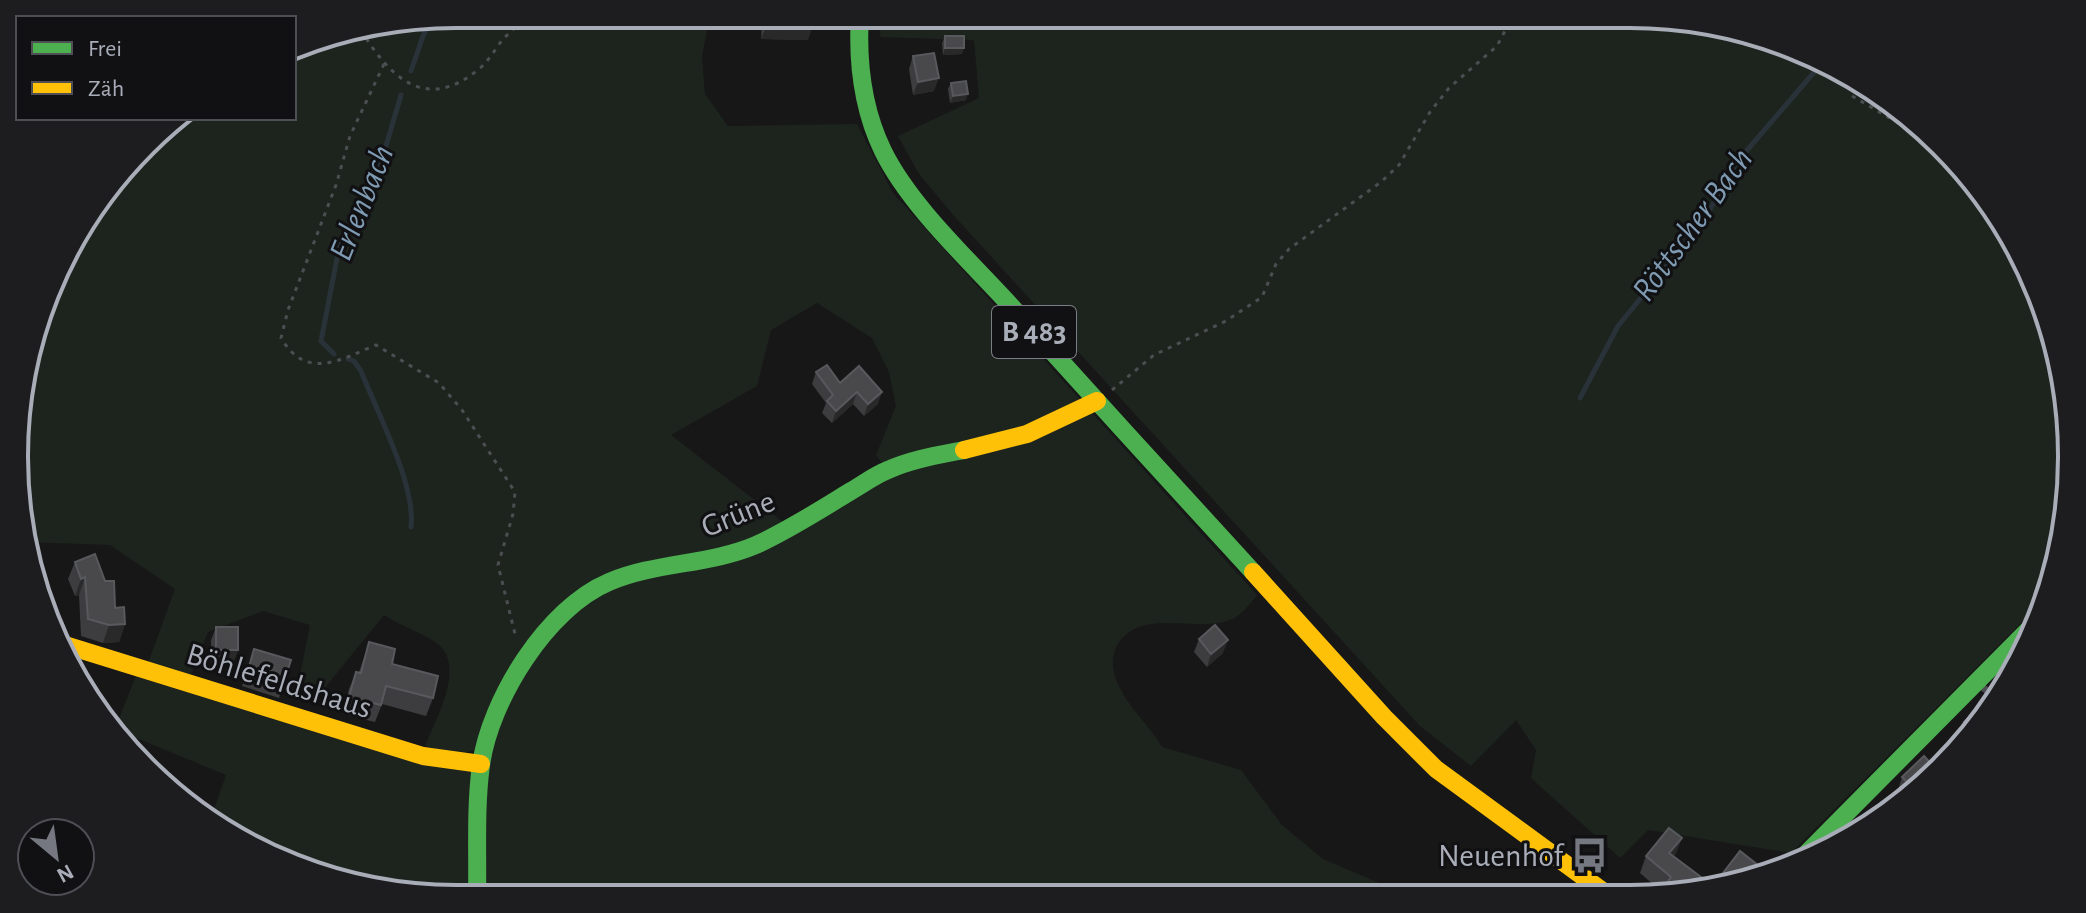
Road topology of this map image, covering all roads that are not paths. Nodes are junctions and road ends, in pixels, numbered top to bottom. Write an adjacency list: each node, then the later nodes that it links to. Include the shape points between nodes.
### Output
1 (860, 28): 2 (street, B 483, via 859,77 893,170)
2 (1097, 401): 7 (street, Grüne, via 1035,431 888,470 742,551 637,572 592,590 555,618 522,659); 10 (street, B 483, via 1436,769)
3 (2015, 643): 5 (street)
4 (73, 647): 7 (street, Böhlefeldshaus, via 423,756)
5 (1976, 683): 6 (lane); 8 (street)
6 (1988, 692)
7 (481, 764): 9 (street, Grüne)
8 (1819, 841)
9 (477, 885)
10 (1594, 885)

